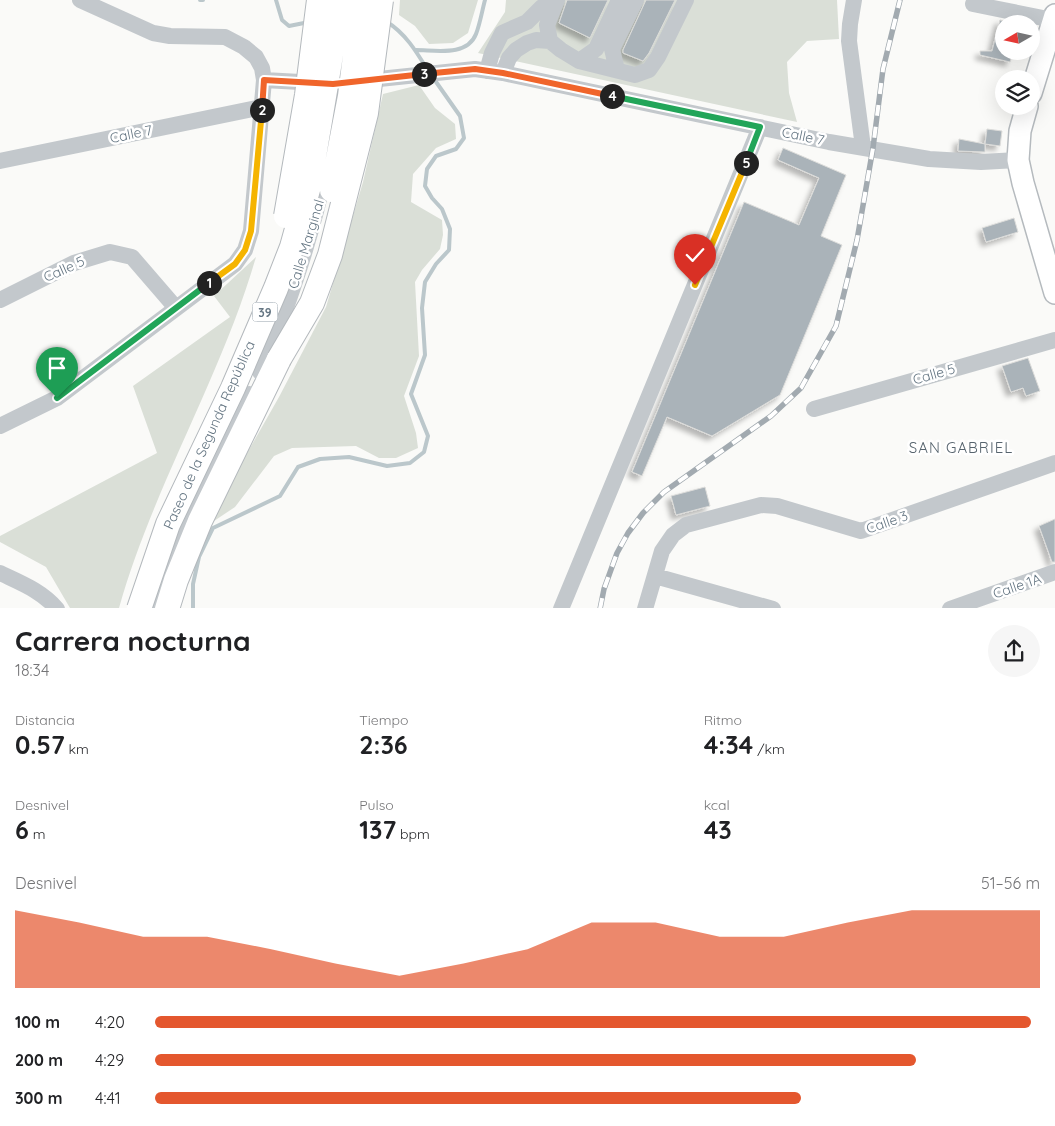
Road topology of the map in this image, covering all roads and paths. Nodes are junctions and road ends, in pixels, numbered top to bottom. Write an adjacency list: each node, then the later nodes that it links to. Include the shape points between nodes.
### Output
1 (80, 0): 22 (street, via 153,33 226,37 256,56)
2 (319, 0): 33 (highway, bridge, via 307,95 278,255)
3 (338, 0): 33 (highway, Paseo de la Segunda República / 39, bridge, via 309,186 289,255)
4 (344, 0): 17 (street, Calle Marginal)
5 (351, 0): 17 (street, Calle Marginal)
6 (362, 0): 35 (highway, Paseo de la Segunda República / 39, bridge, via 350,96 325,222)
7 (382, 0): 35 (highway, bridge, via 366,113 330,255 312,303)
8 (553, 0): 21 (street, via 526,22 502,33 492,53)
9 (557, 0): 16 (street, via 547,25)
10 (619, 0): 18 (street, via 596,49)
11 (636, 0): 19 (street, via 612,49)
12 (686, 0): 19 (street, via 649,70 635,75)
13 (854, 0): 27 (street, via 849,41)
14 (973, 4): 15 (street)
15 (1054, 17): 20 (main road)
16 (550, 41): 18 (street); 21 (street, via 527,43)
17 (341, 54): 23 (street, Calle Marginal)
18 (580, 61): 19 (street)
19 (617, 70)
20 (1038, 70)
21 (495, 72): 23 (street, Calle 7, via 463,70); 26 (street, Calle 7)
22 (264, 80): 23 (street, Calle 7); 24 (street)
23 (337, 83): 45 (street, Calle Marginal, via 333,139 320,198 290,296 267,358 170,558)
24 (262, 107): 29 (street, Calle 7); 32 (street, via 251,231 245,250 235,264)
25 (1024, 115): 28 (main road)
26 (760, 127): 27 (street, Calle 7); 47 (street)
27 (863, 147): 28 (street, Calle 7, via 930,159)
28 (1018, 160): 30 (main road)
29 (0, 161)
30 (1055, 293)
31 (0, 300): 32 (street, Calle 5, via 74,263 110,252 132,257)
32 (176, 308): 37 (street, via 57,398)
33 (254, 337): 44 (highway, Paseo de la Segunda República / 39, bridge, via 168,524)
34 (1055, 340): 36 (street, Calle 5)
35 (279, 359): 46 (highway, Paseo de la Segunda República / 39, via 200,521)
36 (814, 409)
37 (0, 426)
38 (1055, 463): 41 (street, Calle 3, via 861,531 777,506 761,505 686,525 673,535 662,551)
39 (1055, 572): 50 (street, Calle 1A)
40 (0, 573): 43 (street, via 34,589)
41 (655, 576): 42 (street); 48 (street)
42 (754, 606): 49 (street)
43 (57, 608)
44 (139, 608)
45 (152, 608)
46 (166, 608)
47 (561, 608)
48 (645, 608)
49 (773, 608)
50 (950, 608)

